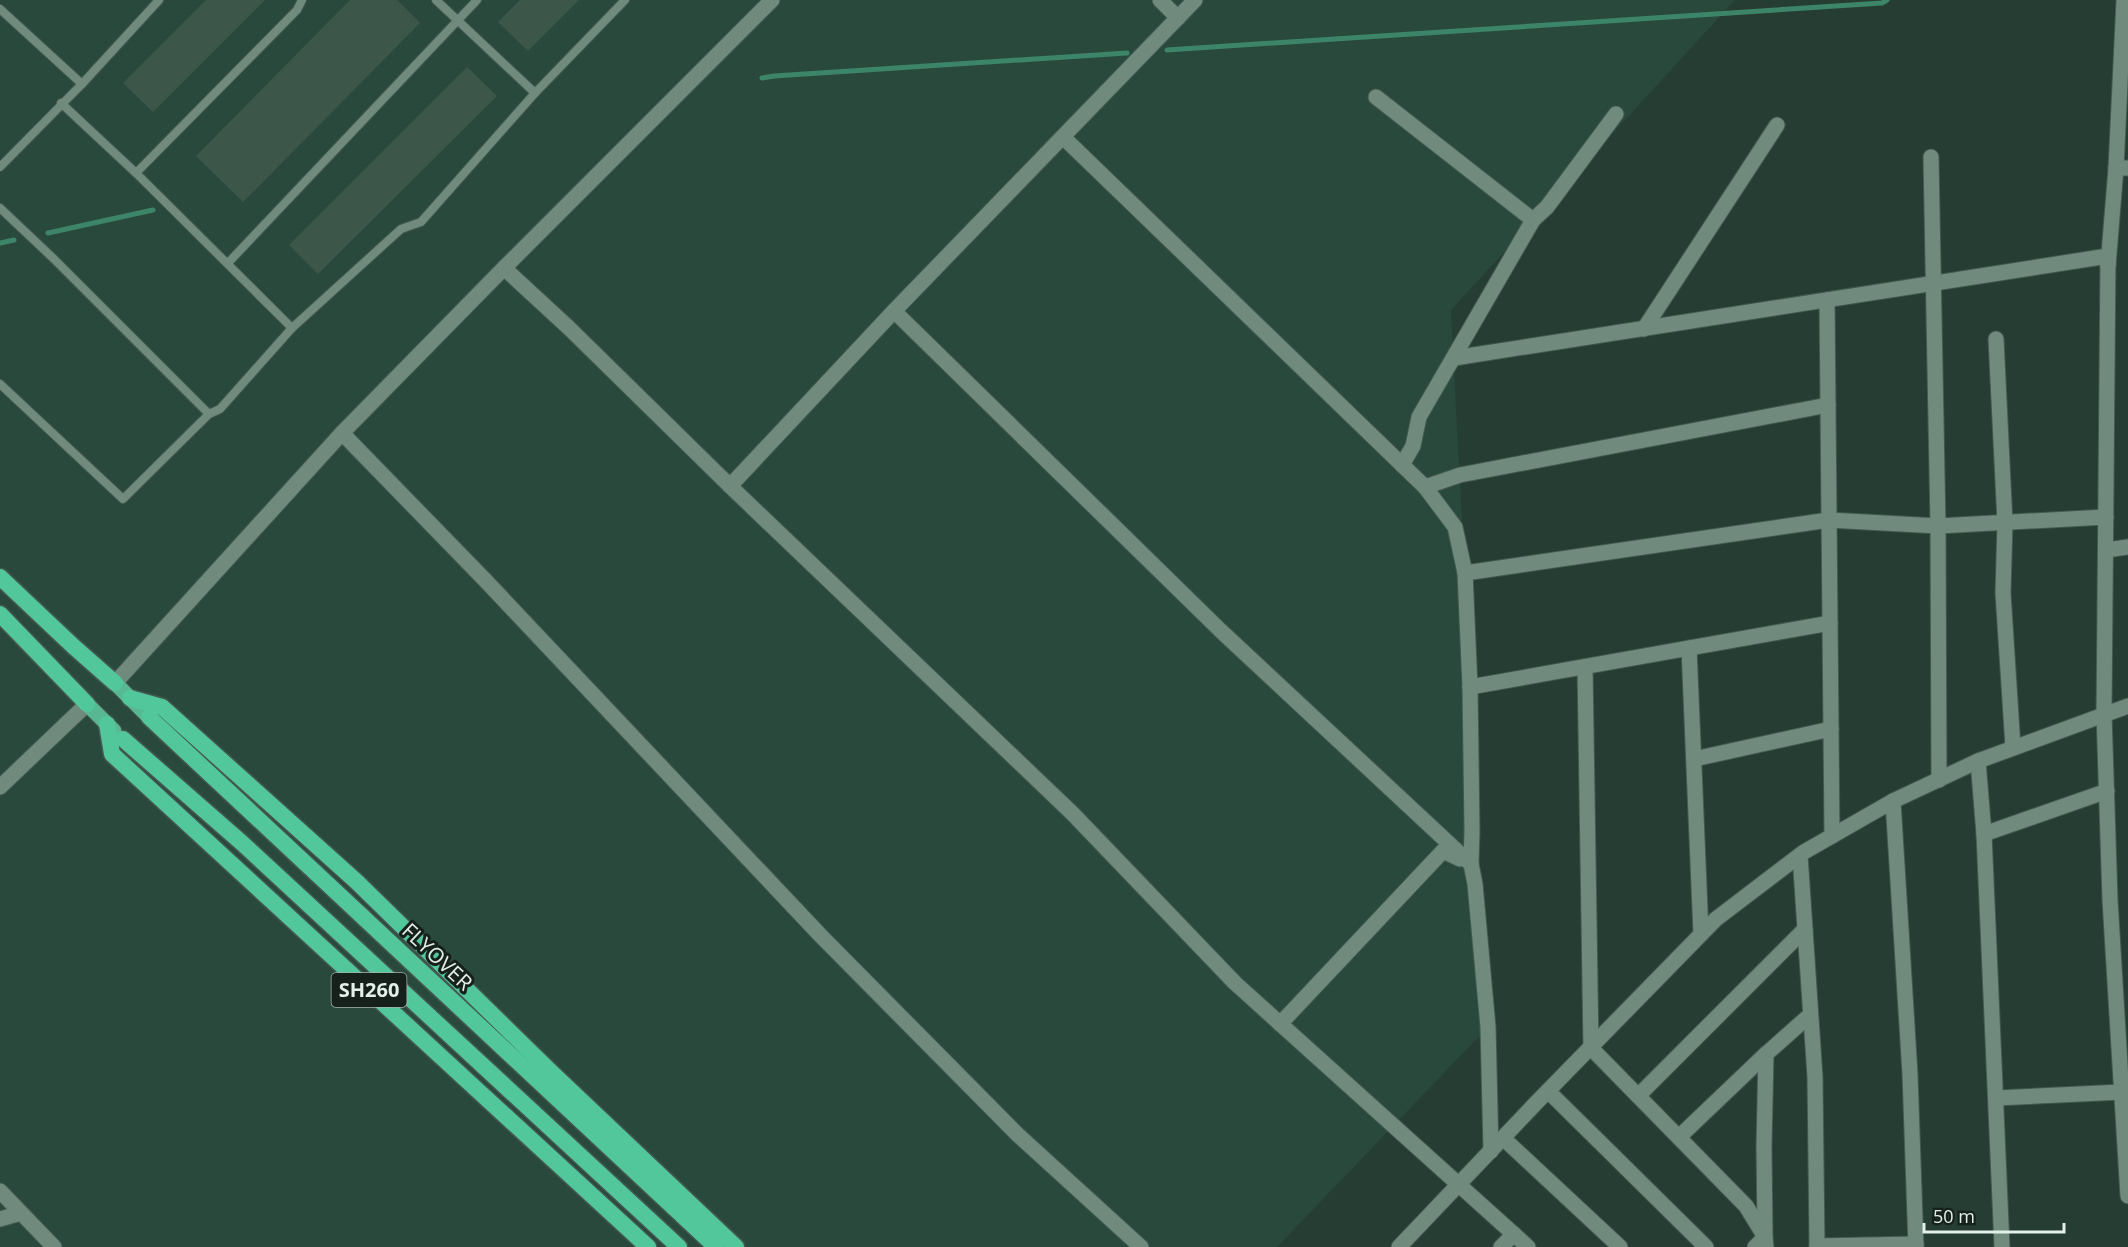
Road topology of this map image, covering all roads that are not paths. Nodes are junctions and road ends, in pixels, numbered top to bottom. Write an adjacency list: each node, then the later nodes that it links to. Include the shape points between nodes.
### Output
1 (159, 0): 13 (lane)
2 (302, 0): 23 (lane, via 297,10)
3 (436, 0): 12 (lane)
4 (477, 0): 12 (lane)
5 (625, 0): 14 (lane)
6 (772, 0): 27 (street)
7 (1160, 0): 11 (street)
8 (1195, 0): 11 (street)
9 (2124, 0): 22 (street)
10 (0, 9): 13 (lane)
11 (1178, 18): 19 (street)
12 (457, 20): 14 (lane); 26 (lane)
13 (81, 84): 16 (lane)
14 (535, 93): 32 (lane, via 421,222 401,229)
15 (1376, 97): 25 (street)
16 (61, 103): 21 (lane); 23 (lane)
17 (1616, 114): 25 (street, via 1547,207)
18 (1777, 125): 33 (street)
19 (1063, 137): 31 (street); 40 (street)
20 (1931, 157): 29 (street)
21 (0, 167)
22 (2122, 168): 28 (street)
23 (136, 173): 26 (lane)
24 (0, 208): 38 (lane)
25 (1533, 220): 35 (street)
26 (228, 263): 32 (lane)
27 (504, 268): 39 (street); 41 (street)
28 (2108, 269): 29 (street, via 2108,256); 43 (street)
29 (1934, 283): 30 (street); 46 (street)
30 (1827, 300): 33 (street); 37 (street)
31 (894, 311): 41 (street); 75 (street, via 1221,631)
32 (292, 328): 38 (lane, via 220,409)
33 (1644, 329): 35 (street)
34 (1996, 339): 45 (street)
35 (1454, 358): 40 (street, via 1419,417 1413,446)
36 (0, 384): 38 (lane, via 123,499)
37 (1828, 405): 42 (street, via 1460,475); 44 (street)
38 (209, 414)
39 (342, 433): 55 (street); 104 (street, via 829,944 1017,1134)
40 (1402, 465): 42 (street)
41 (730, 486): 80 (street, via 1073,814 1235,983)
42 (1425, 487): 49 (street, via 1455,527)
43 (2106, 517): 45 (street); 48 (street)
44 (1829, 520): 46 (street); 49 (street); 52 (street)
45 (2005, 523): 46 (street); 65 (street, via 2003,593)
46 (1938, 526): 68 (street)
47 (2128, 547): 48 (street)
48 (2106, 550): 60 (street)
49 (1465, 573): 56 (street)
50 (0, 577): 55 (highway)
51 (0, 614): 58 (highway, SH260)
52 (1830, 623): 53 (street); 63 (street)
53 (1689, 648): 54 (street); 66 (street)
54 (1586, 667): 56 (street); 81 (street)
55 (115, 683): 57 (main road, FLYOVER)
56 (1470, 687): 75 (street)
57 (130, 698): 61 (main road, FLYOVER); 103 (highway, via 162,707 357,882)
58 (87, 704): 62 (main road, SH260); 69 (street)
59 (2128, 706): 60 (street)
60 (2104, 714): 65 (street); 70 (street)
61 (149, 717): 102 (highway, FLYOVER)
62 (107, 724): 64 (main road, SH260); 100 (highway, SH260, via 112,754)
63 (1831, 729): 66 (street); 73 (street)
64 (123, 739): 101 (highway, SH260, via 242,843)
65 (2013, 747): 67 (street)
66 (1694, 759): 77 (street)
67 (1978, 761): 68 (street); 72 (street)
68 (1939, 780): 71 (street)
69 (0, 787)
70 (2107, 791): 72 (street); 78 (street)
71 (1893, 801): 73 (street); 97 (street, via 1910,1063)
72 (1984, 834): 86 (street)
73 (1832, 836): 74 (street)
74 (1800, 855): 76 (street); 77 (street)
75 (1471, 864): 80 (street, via 1443,851); 89 (street, via 1488,1027)
76 (1805, 930): 79 (street); 85 (street)
77 (1701, 934): 81 (street)
78 (2122, 990): 84 (street)
79 (1810, 1015): 82 (street); 98 (street, via 1815,1077)
80 (1280, 1024): 90 (street)
81 (1591, 1048): 83 (street); 85 (street)
82 (1766, 1054): 87 (street); 96 (street)
83 (1548, 1091): 88 (street); 109 (street)
84 (2122, 1092): 86 (street); 92 (street)
85 (1638, 1096): 87 (street)
86 (1996, 1098): 110 (street)
87 (1679, 1137): 96 (street, via 1746,1206)
88 (1503, 1138): 89 (street); 108 (street)
89 (1491, 1151): 90 (street)
90 (1459, 1184): 95 (street); 105 (street)
91 (0, 1191): 93 (street)
92 (2128, 1196)
93 (21, 1213): 94 (street); 99 (street)
94 (0, 1219)
95 (1514, 1234): 106 (street); 107 (street)
96 (1762, 1244)
97 (1916, 1245): 98 (street)
98 (1817, 1246)
99 (54, 1247)
100 (648, 1247)
101 (679, 1247)
102 (716, 1247)
103 (736, 1247)
104 (1141, 1247)
105 (1399, 1247)
106 (1501, 1247)
107 (1528, 1247)
108 (1620, 1247)
109 (1706, 1247)
110 (2002, 1247)

